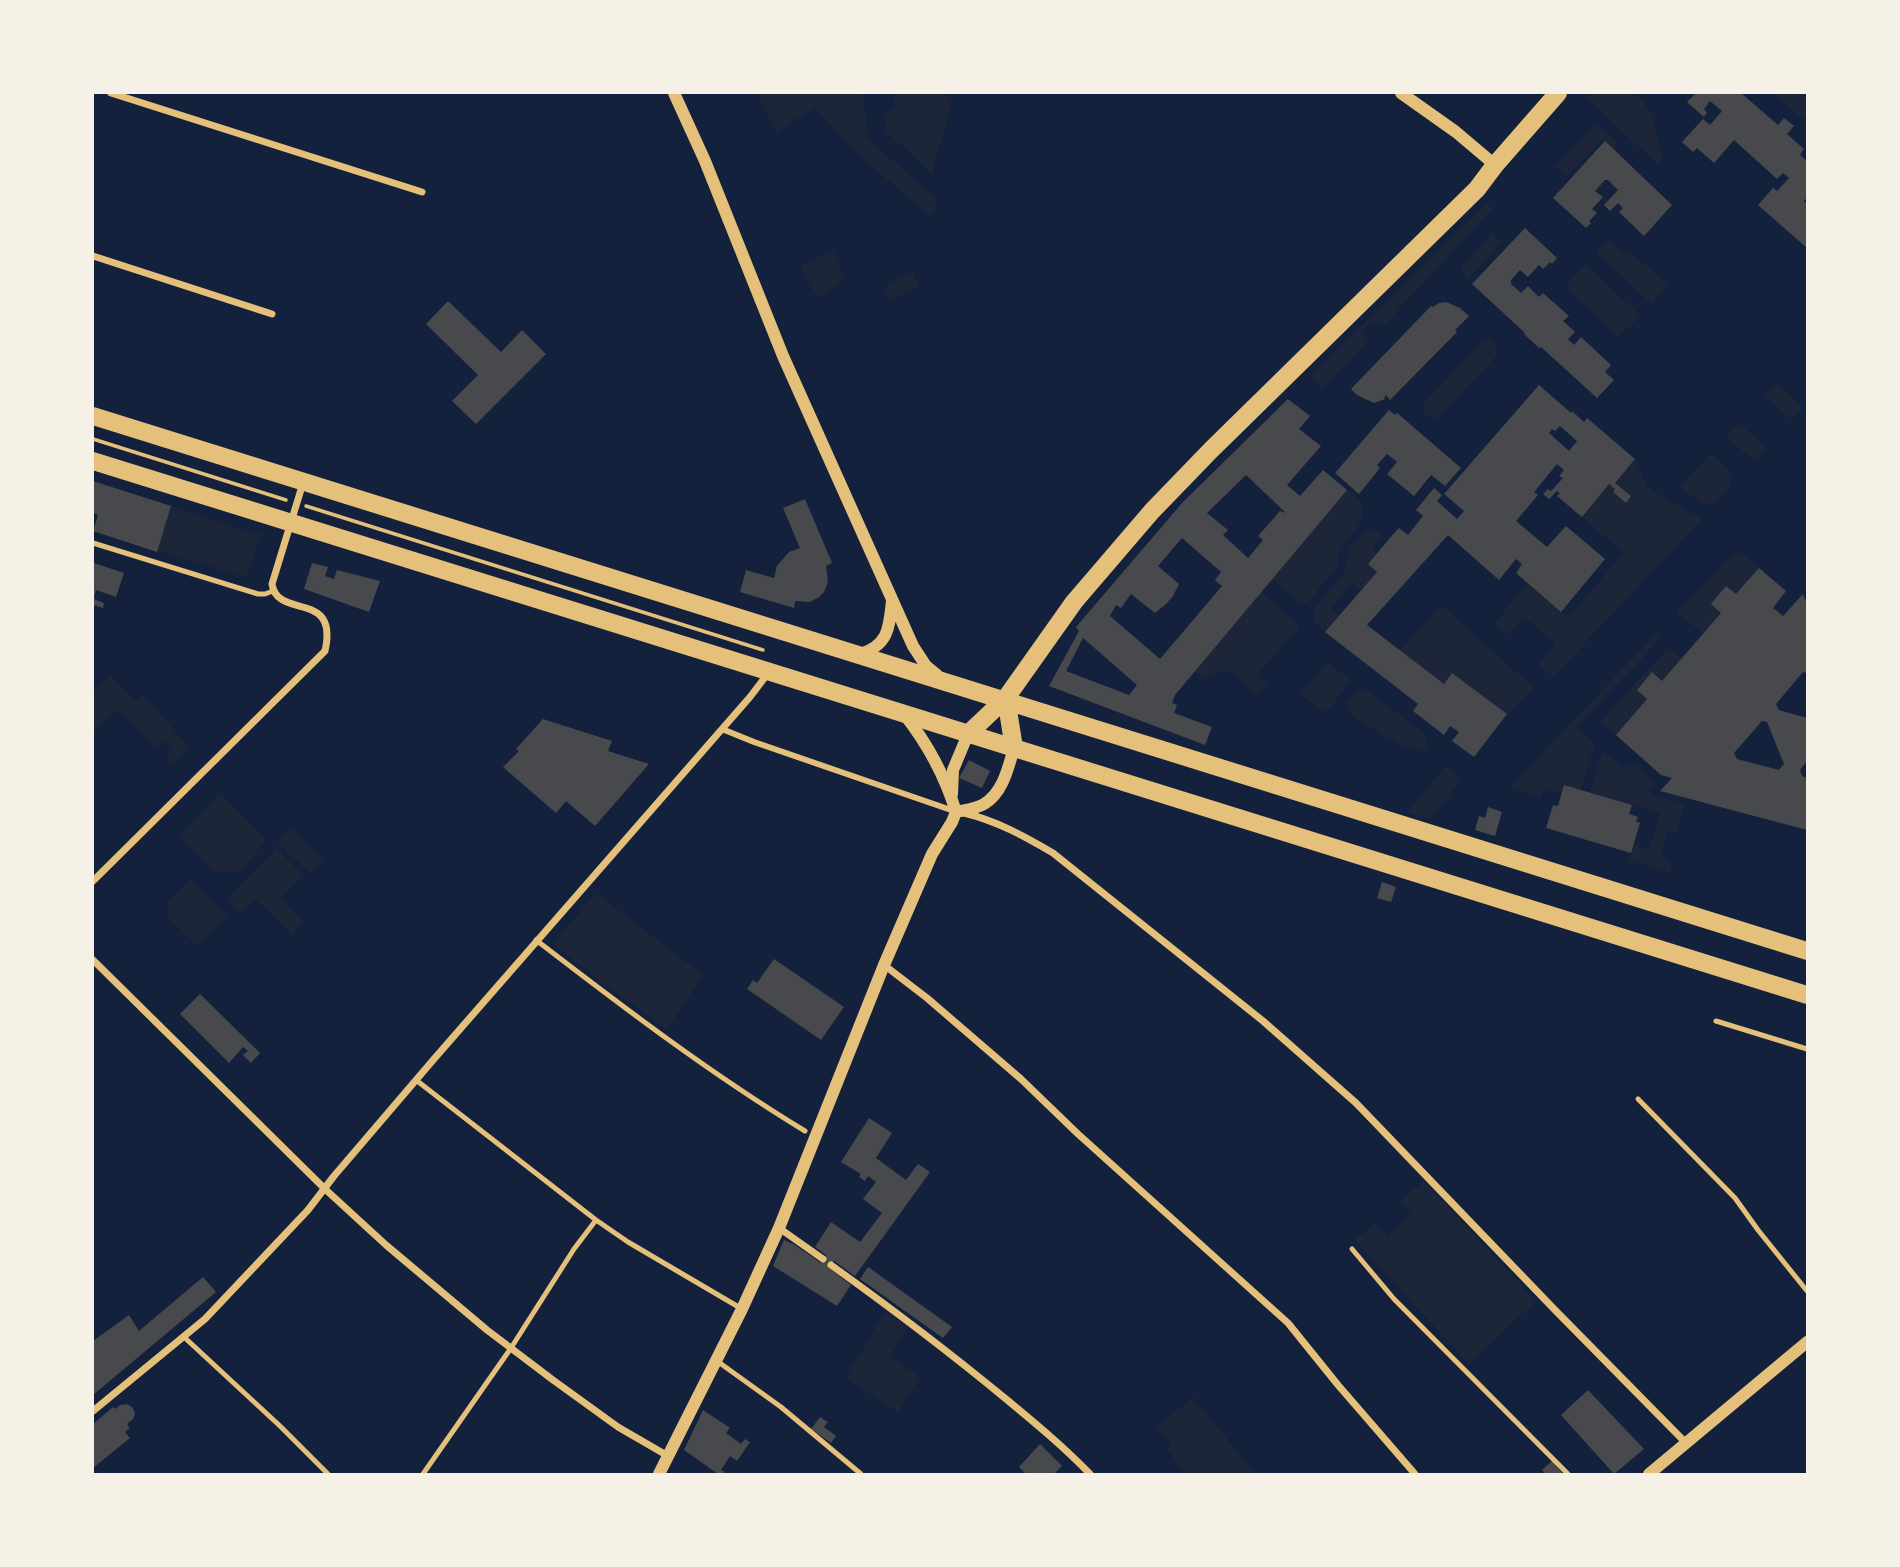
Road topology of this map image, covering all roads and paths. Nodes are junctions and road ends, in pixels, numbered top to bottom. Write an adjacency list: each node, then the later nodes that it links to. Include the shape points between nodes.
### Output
1 (111, 93): 6 (street)
2 (674, 93): 18 (street, via 783,356)
3 (1401, 93): 5 (street)
4 (1558, 93): 5 (main road)
5 (1495, 165): 23 (main road, via 1477,189 1150,514 1074,603)
6 (422, 192)
7 (93, 256): 8 (street)
8 (272, 314)
9 (93, 416): 12 (main road)
10 (93, 439): 13 (path)
11 (93, 461): 15 (main road)
12 (304, 482): 15 (street); 20 (main road)
13 (285, 500)
14 (304, 506): 19 (path)
15 (291, 522): 17 (street); 21 (main road)
16 (93, 543): 17 (lane, via 258,594)
17 (272, 591): 30 (street, via 326,621 326,651)
18 (892, 597): 20 (street, via 883,641); 22 (street, via 919,656)
19 (775, 653)
20 (861, 654): 22 (main road)
21 (769, 672): 24 (main road); 25 (street)
22 (940, 678): 23 (main road)
23 (1006, 698): 26 (main road); 27 (main road); 32 (main road)
24 (904, 714): 26 (main road); 28 (street, via 924,740)
25 (722, 729): 29 (street); 31 (street)
26 (968, 734): 27 (main road); 28 (street, via 953,770)
27 (1014, 748): 29 (street, via 1003,782 990,800); 35 (main road)
28 (952, 798): 29 (street)
29 (956, 811): 34 (street, via 932,854); 54 (street, via 1003,826 1053,853 1263,1021 1356,1103)
30 (93, 881)
31 (536, 940): 38 (street); 40 (lane, via 675,1043)
32 (1807, 951)
33 (93, 960): 41 (street)
34 (884, 965): 43 (street); 61 (street, via 1021,1079 1288,1322)
35 (1807, 995)
36 (1716, 1021): 37 (lane)
37 (1807, 1049)
38 (416, 1080): 41 (street); 42 (lane)
39 (1638, 1099): 47 (lane, via 1735,1198)
40 (805, 1131)
41 (325, 1189): 49 (street, via 230,1294); 51 (street)
42 (596, 1220): 48 (lane); 51 (lane)
43 (779, 1228): 45 (street); 48 (street)
44 (1352, 1249): 62 (lane, via 1394,1299)
45 (823, 1259)
46 (831, 1265): 60 (street, via 955,1356)
47 (1807, 1291)
48 (742, 1309): 52 (street)
49 (184, 1336): 53 (street); 56 (lane)
50 (1807, 1342): 54 (street)
51 (511, 1348): 55 (street, via 618,1427); 57 (lane)
52 (717, 1361): 55 (street); 59 (lane)
53 (93, 1412)
54 (1686, 1443): 63 (street)
55 (668, 1456): 58 (street)
56 (328, 1474)
57 (423, 1474)
58 (659, 1474)
59 (861, 1474)
60 (1090, 1474)
61 (1415, 1474)
62 (1568, 1474)
63 (1649, 1474)

